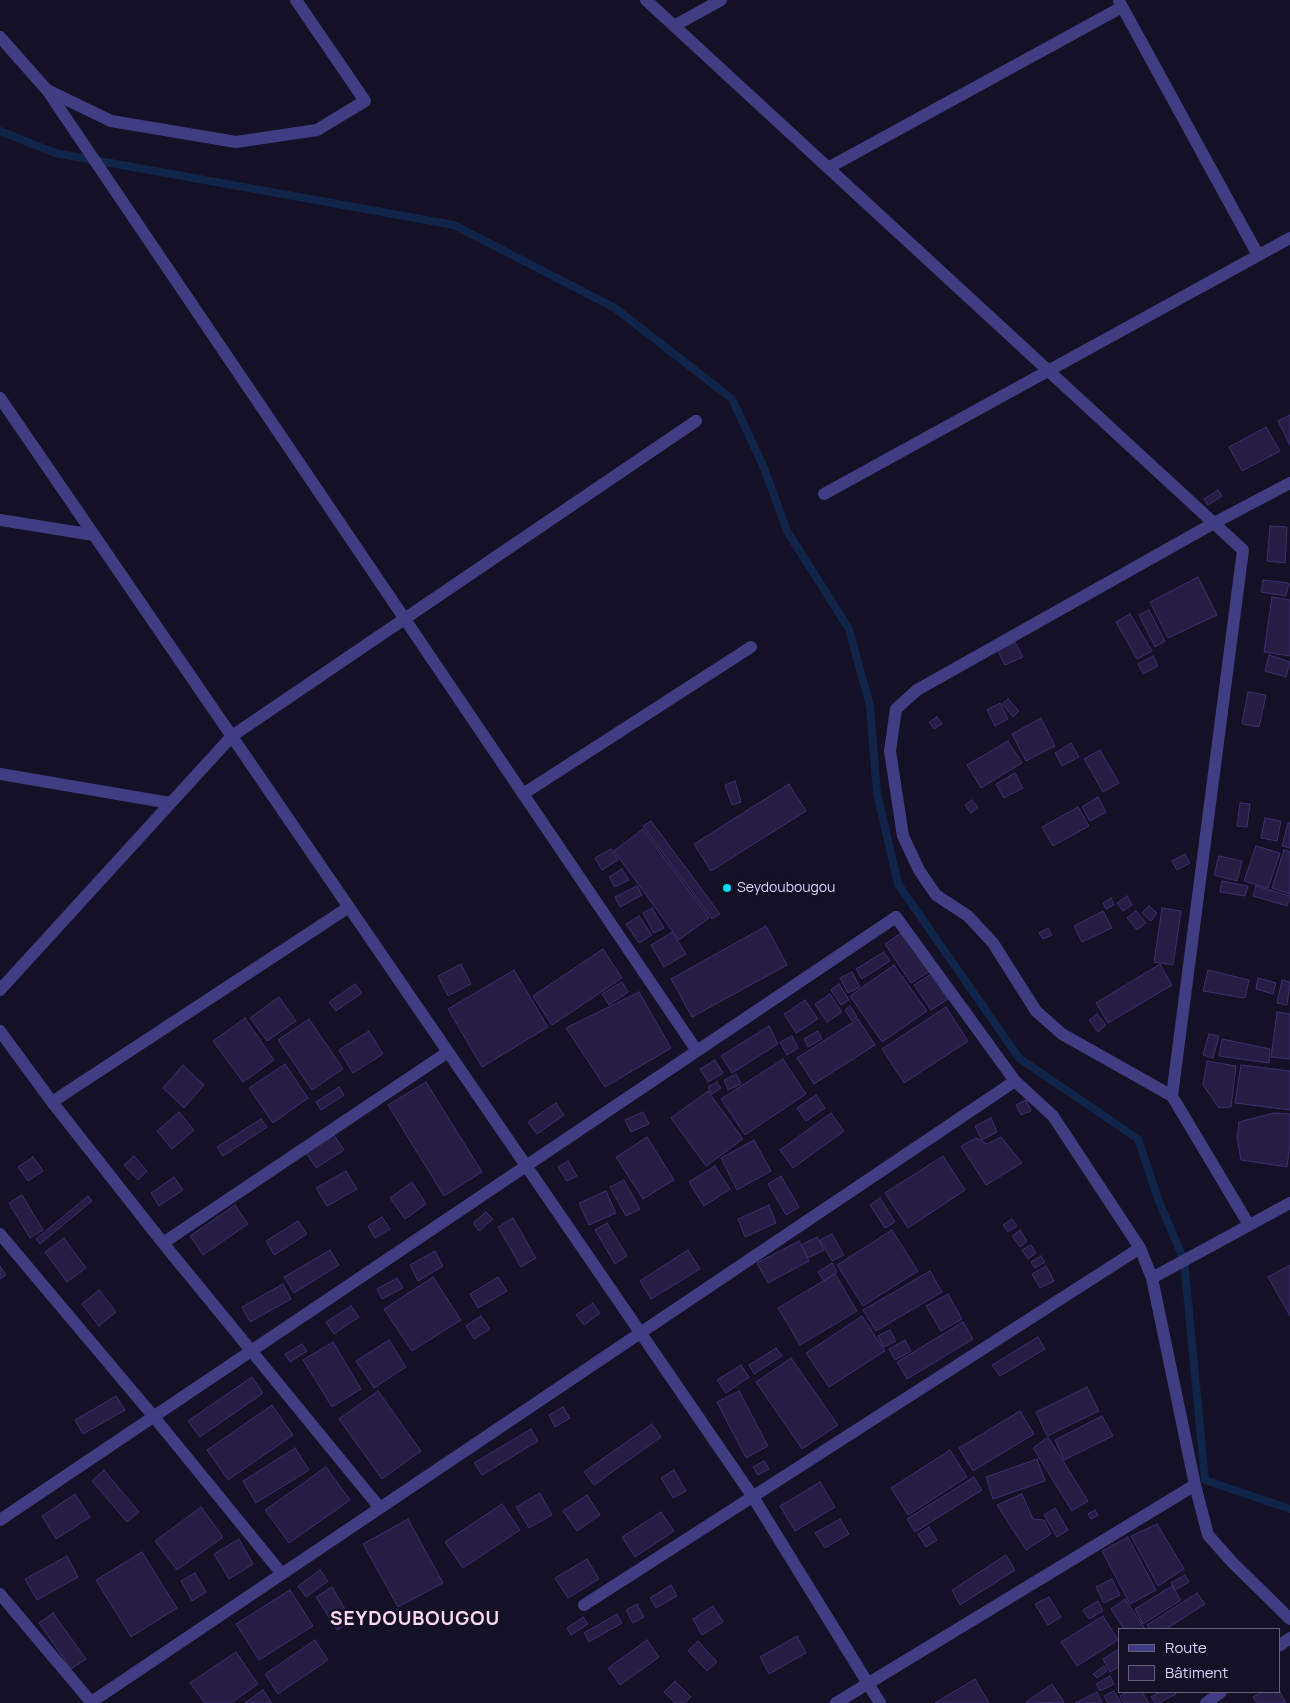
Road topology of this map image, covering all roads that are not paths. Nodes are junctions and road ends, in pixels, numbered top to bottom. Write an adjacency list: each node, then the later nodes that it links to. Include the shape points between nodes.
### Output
1 (296, 0): 7 (street, via 365,101 317,130 236,142 111,121)
2 (646, 0): 5 (street)
3 (720, 0): 5 (street)
4 (1120, 3): 8 (street); 10 (street)
5 (674, 26): 8 (street)
6 (0, 37): 7 (street)
7 (47, 90): 19 (street)
8 (828, 168): 11 (street)
9 (1290, 238): 10 (street)
10 (1258, 256): 11 (street)
11 (1048, 371): 15 (street); 17 (street)
12 (0, 398): 18 (street)
13 (696, 421): 19 (street)
14 (1290, 482): 17 (street)
15 (824, 494)
16 (0, 520): 18 (street)
17 (1214, 523): 31 (street, via 1243,550); 31 (street, via 917,690 896,709 890,751 903,836 919,870 936,895 968,916 993,943 1036,1011 1062,1034)
18 (94, 535): 21 (street)
19 (405, 619): 21 (street); 23 (street)
20 (751, 647): 23 (street)
21 (232, 736): 24 (street); 25 (street)
22 (0, 774): 24 (street)
23 (523, 794): 28 (street)
24 (170, 803): 26 (street)
25 (349, 907): 29 (street); 32 (street)
26 (0, 990)
27 (0, 1031): 32 (street)
28 (697, 1051): 30 (street, via 896,917); 33 (street)
29 (448, 1052): 33 (street); 37 (street)
30 (1015, 1080): 38 (street, via 1053,1116); 40 (street)
31 (1172, 1096): 35 (street)
32 (52, 1102): 37 (street)
33 (526, 1166): 40 (street); 41 (street)
34 (1290, 1204): 35 (street)
35 (1249, 1226): 39 (street)
36 (0, 1234): 42 (street)
37 (163, 1243): 41 (street)
38 (1140, 1248): 39 (street); 44 (street)
39 (1152, 1278): 43 (street)
40 (640, 1333): 44 (street); 45 (street)
41 (252, 1351): 42 (street); 45 (street)
42 (154, 1417): 46 (street); 47 (street)
43 (1195, 1485): 50 (street, via 1208,1535); 51 (street)
44 (753, 1497): 49 (street); 51 (street)
45 (380, 1508): 47 (street)
46 (0, 1520)
47 (282, 1574): 53 (street)
48 (0, 1594): 53 (street)
49 (584, 1605)
50 (1290, 1619)
51 (868, 1684): 54 (street); 55 (street)
52 (1220, 1693): 56 (street)
53 (91, 1703)
54 (836, 1703)
55 (880, 1703)
56 (1206, 1703)

